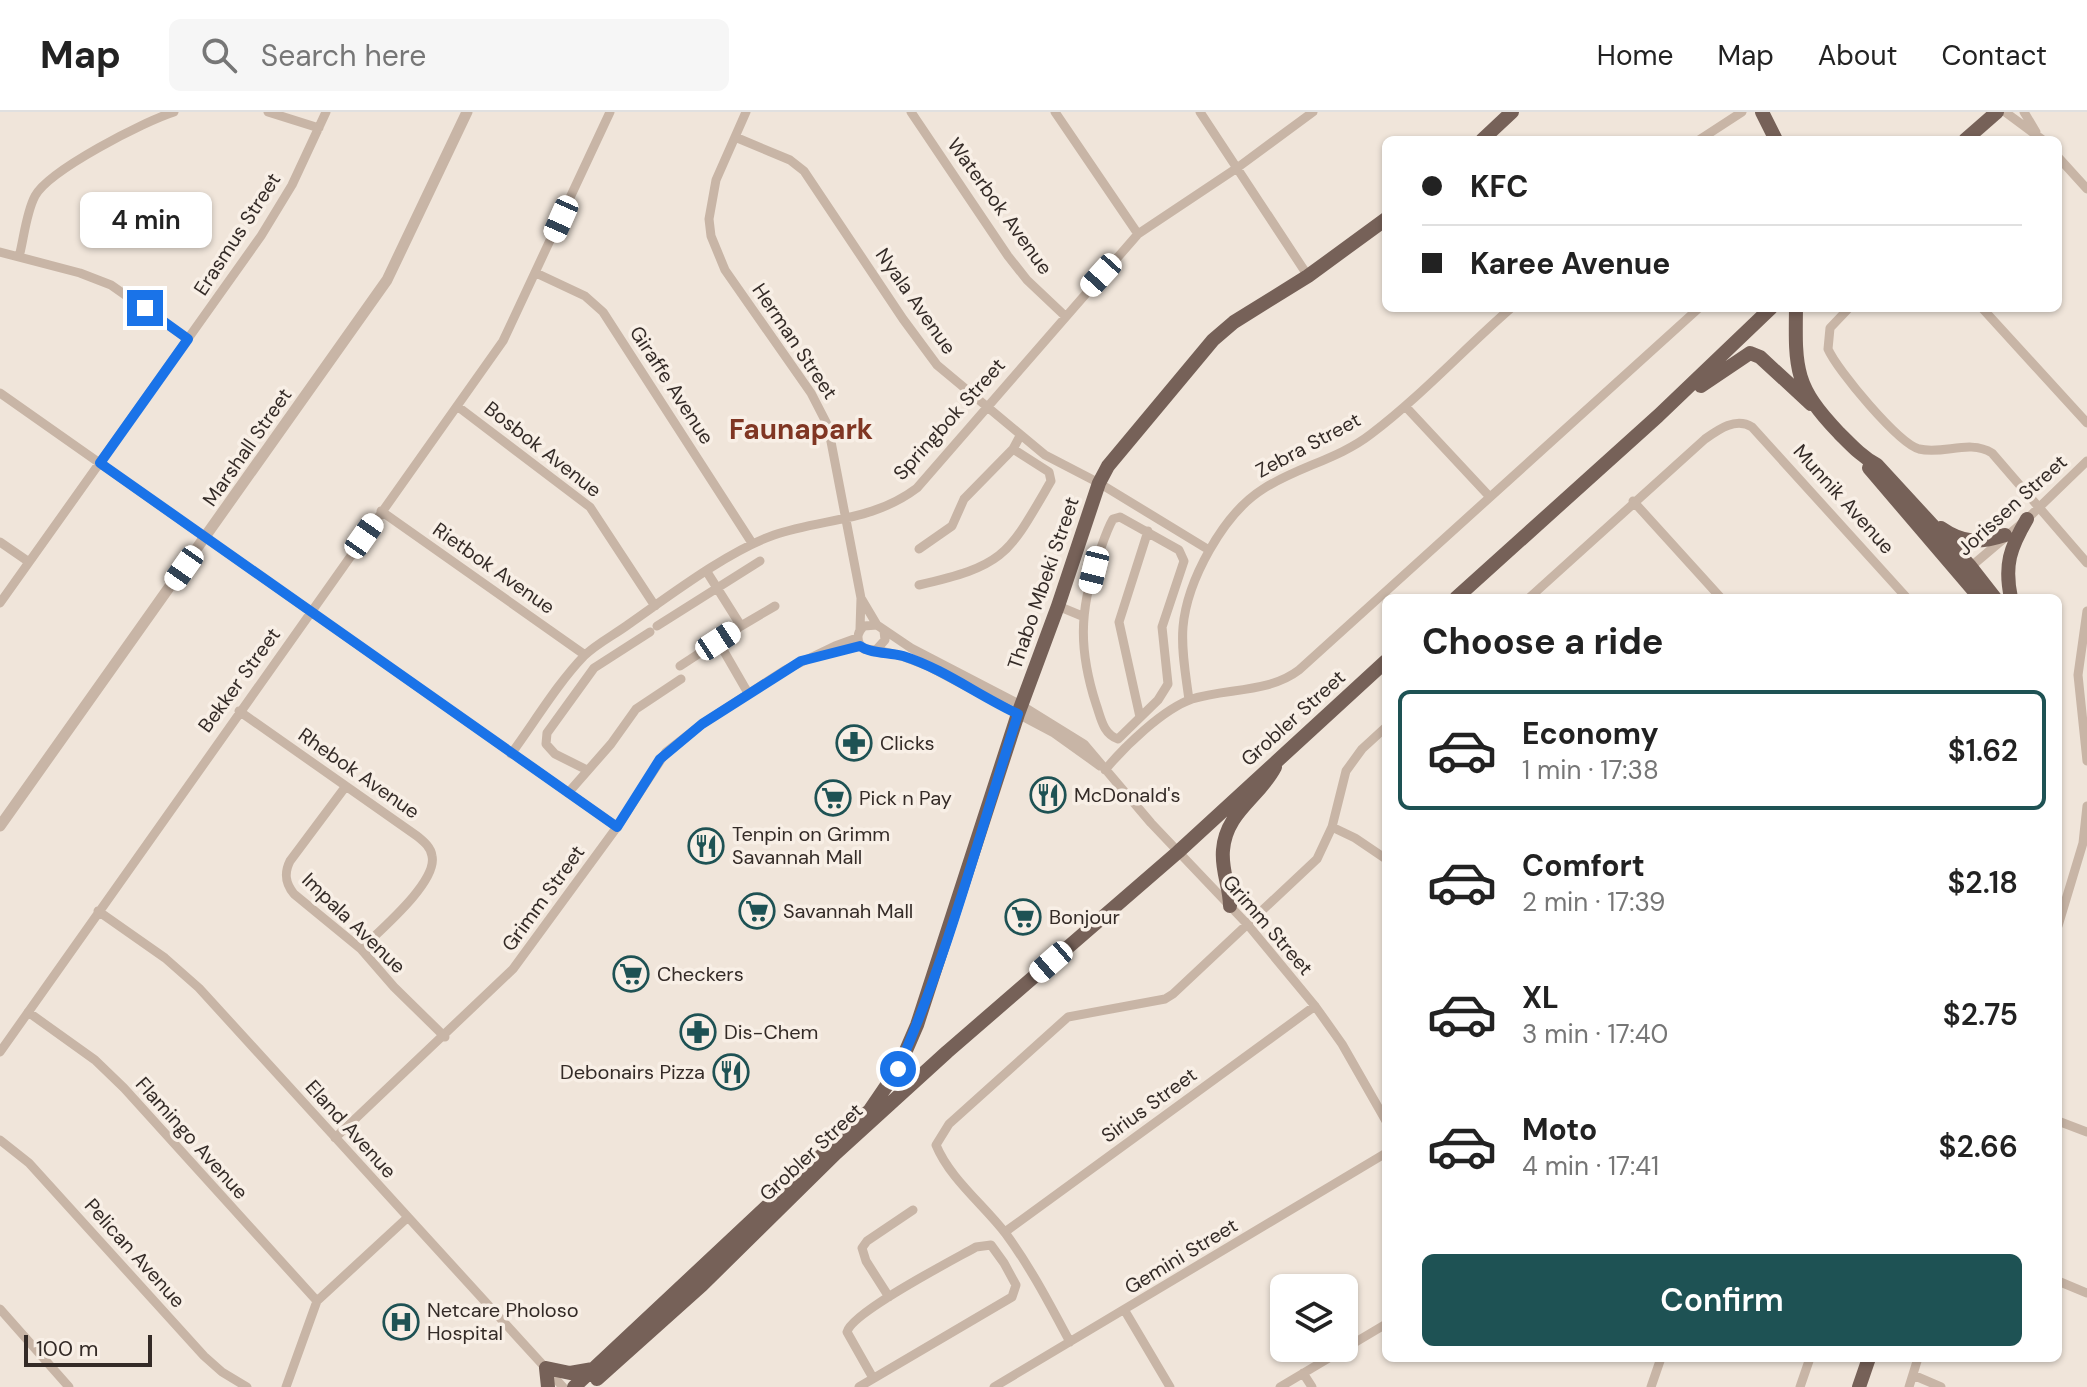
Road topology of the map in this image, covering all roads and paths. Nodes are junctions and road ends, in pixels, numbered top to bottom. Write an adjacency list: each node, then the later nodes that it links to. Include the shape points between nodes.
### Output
1 (174, 112): 31 (street, via 49,179 35,196)
2 (268, 112): 17 (street)
3 (326, 112): 17 (street, Erasmus Street)
4 (467, 112): 63 (street, Marshall Street, via 387,280)
5 (610, 112): 32 (street, Bekker Street)
6 (746, 112): 24 (street, Herman Street)
7 (911, 112): 40 (street, Waterbok Avenue, via 1008,256)
8 (1055, 112): 29 (street)
9 (1200, 112): 26 (street)
10 (1313, 112): 26 (street, Springbok Street)
11 (1512, 112): 18 (main road)
12 (1742, 112): 19 (street)
13 (1762, 112): 20 (main road)
14 (1997, 112): 21 (main road)
15 (2005, 112): 22 (street)
16 (2024, 112): 23 (street)
17 (319, 128): 41 (street, Erasmus Street, via 275,214)
18 (1486, 136)
19 (1705, 136)
20 (1774, 136)
21 (1970, 136)
22 (2039, 136)
23 (2039, 136)
24 (735, 137): 45 (street, Nyala Avenue, via 804,171 927,353); 60 (street, Herman Street, via 713,192 713,243 725,270 822,412 833,443)
25 (2062, 161): 27 (street)
26 (1237, 168): 29 (street, Springbok Street); 33 (street)
27 (2087, 189)
28 (1382, 222): 33 (main road, Thabo Mbeki Street)
29 (1138, 234): 40 (street, Springbok Street)
30 (0, 252): 31 (street)
31 (19, 257): 41 (street, via 111,285)
32 (536, 273): 43 (street, Bekker Street, via 503,341); 65 (street, Giraffe Avenue, via 585,296 603,312)
33 (1308, 276): 54 (main road, Thabo Mbeki Street, via 1213,340 1118,451)
34 (1507, 312): 44 (street, Zebra Street)
35 (1695, 312): 55 (street, Grobler Street)
36 (1767, 312): 47 (main road)
37 (1796, 312): 46 (main road, Munnik Avenue, via 1797,365)
38 (1845, 312): 58 (street, via 1830,328 1829,352 1886,423 1920,449 1986,449)
39 (1986, 312): 48 (street)
40 (1064, 315): 45 (street, Springbok Street)
41 (188, 339): 53 (street, Erasmus Street)
42 (0, 393): 53 (street)
43 (457, 406): 57 (street, Bekker Street); 84 (street, Bosbok Avenue, via 580,497 598,516)
44 (1405, 406): 55 (street); 67 (street, Zebra Street, via 1357,444 1254,495)
45 (985, 407): 49 (street, Nyala Avenue); 60 (street, Springbok Street, via 917,488 892,504)
46 (1814, 407): 47 (main road, via 1750,353); 51 (main road, Munnik Avenue)
47 (1658, 416): 75 (main road)
48 (2087, 423)
49 (1020, 436): 50 (street); 54 (street, Nyala Avenue)
50 (1013, 449): 66 (street, via 964,499 952,526); 73 (street, via 1052,476 1018,538 986,565)
51 (1863, 457): 59 (main road, Munnik Avenue); 71 (main road, Munnik Avenue, via 1918,528)
52 (2087, 461): 58 (street, Jorissen Street)
53 (100, 463): 63 (street); 69 (street, Erasmus Street)
54 (1099, 483): 67 (street, Nyala Avenue); 86 (main road, Thabo Mbeki Street)
55 (1489, 496): 101 (street, Grobler Street, via 1290,677)
56 (1633, 501): 76 (street); 77 (street); 78 (street, Munnik Avenue, via 1718,430 1740,423 1752,427)
57 (381, 511): 87 (street, Bekker Street); 95 (street, Rietbok Avenue)
58 (2032, 513): 62 (street, Jorissen Street); 70 (street); 81 (main road, via 2009,559)
59 (1928, 519): 62 (main road, via 1967,541); 71 (main road, Munnik Avenue)
60 (845, 520): 65 (street, Springbok Street); 82 (street, Herman Street)
61 (1148, 531): 89 (street, via 1113,519); 104 (street, via 1119,622); 104 (street, via 1181,551 1184,561 1162,627 1168,684)
62 (2005, 535): 71 (street, Jorissen Street)
63 (205, 537): 87 (street); 114 (street, Marshall Street)
64 (0, 542): 69 (street)
65 (752, 543): 72 (street, Springbok Street)
66 (919, 549)
67 (1209, 550): 101 (street, Zebra Street, via 1183,624)
68 (760, 561): 74 (street)
69 (29, 562): 83 (street, Erasmus Street)
70 (2087, 563)
71 (1966, 570): 79 (main road, Munnik Avenue); 80 (main road, Munnik Avenue)
72 (707, 572): 74 (street); 84 (street, Springbok Street)
73 (919, 585)
74 (718, 589): 90 (street); 110 (street, via 594,668 547,733 546,744)
75 (1460, 594)
76 (1533, 594)
77 (1717, 594)
78 (1903, 594)
79 (1978, 594)
80 (1991, 594)
81 (2010, 594)
82 (861, 598): 91 (street, Herman Street); 92 (street, Herman Street)
83 (0, 603)
84 (655, 606): 95 (street, Springbok Street)
85 (775, 606): 90 (street)
86 (1058, 606): 89 (street); 102 (main road, Thabo Mbeki Street)
87 (311, 611): 103 (street, Bekker Street); 106 (street)
88 (2087, 611): 99 (street, via 2079,668)
89 (1082, 616): 104 (street, via 1085,657 1104,728 1118,739)
90 (741, 626): 93 (street)
91 (880, 628): 92 (street, via 868,624); 94 (street, via 885,640); 102 (street, Grimm Street)
92 (859, 638): 94 (street, via 868,651); 100 (street, Grimm Street, via 815,655)
93 (718, 641): 97 (street); 100 (street)
94 (876, 650): 102 (street, Grimm Street, via 928,666)
95 (585, 655): 106 (street, Springbok Street)
96 (1382, 665): 107 (main road, Grobler Street)
97 (680, 666)
98 (681, 679): 110 (street, via 636,709)
99 (2083, 691): 108 (street)
100 (748, 693): 115 (street, Grimm Street, via 666,752)
101 (1189, 700): 109 (street, Grobler Street)
102 (1020, 709): 109 (street, Grimm Street); 130 (main road, Thabo Mbeki Street, via 917,1025 898,1069)
103 (239, 711): 111 (street, Rhebok Avenue); 121 (street, Bekker Street)
104 (1140, 717)
105 (1382, 731): 116 (street, via 1346,771)
106 (511, 754): 112 (street)
107 (1280, 756): 118 (main road, Grobler Street); 120 (main road, via 1227,832 1223,861)
108 (2087, 761)
109 (1104, 769): 118 (street, Grimm Street)
110 (587, 770): 112 (street)
111 (346, 786): 124 (street, Impala Avenue, via 290,861 285,876 294,894); 124 (street, Rhebok Avenue, via 417,836 432,856 423,884)
112 (568, 793): 115 (street)
113 (2087, 806): 117 (street)
114 (0, 826)
115 (617, 827): 127 (street, Grimm Street, via 513,969)
116 (1332, 827): 119 (street); 123 (street, via 1317,859)
117 (2085, 843): 122 (street)
118 (1178, 852): 120 (street, Grimm Street); 129 (main road, Grobler Street)
119 (1382, 856)
120 (1230, 906): 123 (street, Grimm Street)
121 (98, 911): 126 (street, Bekker Street); 134 (street, Eland Avenue, via 199,988)
122 (2062, 914)
123 (1248, 925): 125 (street, Grimm Street); 140 (street, via 1168,998 1077,1014 1061,1022 949,1124 936,1145)
124 (361, 949): 127 (street, Impala Avenue)
125 (1315, 1006): 131 (street, Grimm Street); 140 (street, Sirius Street)
126 (28, 1012): 128 (street, Bekker Street); 144 (street, Flamingo Avenue, via 124,1088)
127 (445, 1037): 134 (street, Grimm Street)
128 (0, 1052)
129 (947, 1052): 130 (main road); 137 (main road, Grobler Street)
130 (870, 1110): 137 (main road); 157 (main road, Grobler Street, via 752,1218)
131 (1382, 1114)
132 (2062, 1123): 133 (street)
133 (2087, 1132)
134 (335, 1138): 139 (street, Eland Avenue)
135 (0, 1140): 161 (street, Pelican Avenue, via 29,1163 204,1356)
136 (1382, 1155): 146 (street, Gemini Street)
137 (826, 1162): 157 (main road, Grobler Street, via 702,1285)
138 (913, 1210): 143 (street, via 862,1247)
139 (407, 1218): 144 (street); 154 (street, Eland Avenue)
140 (1005, 1232): 148 (street)
141 (2062, 1283): 142 (street)
142 (2087, 1293)
143 (889, 1297): 158 (street, via 848,1327); 158 (street, via 984,1244 997,1251 1016,1285 1009,1299)
144 (317, 1301): 162 (street)
145 (0, 1309): 160 (street)
146 (1125, 1311): 148 (street, Gemini Street); 168 (street)
147 (1382, 1326): 155 (street)
148 (1070, 1342): 159 (street, Gemini Street)
149 (1660, 1362): 171 (street)
150 (1809, 1362): 172 (street)
151 (1858, 1362): 173 (main road)
152 (1868, 1362): 174 (main road)
153 (1917, 1362): 156 (street)
154 (546, 1368): 157 (main road); 163 (main road); 164 (street, Eland Avenue)
155 (1303, 1373): 169 (street); 170 (street)
156 (1913, 1375): 175 (street); 176 (street)
157 (598, 1377): 165 (main road, Grobler Street); 166 (main road, Grobler Street)
158 (873, 1378): 167 (street)
159 (996, 1386)
160 (69, 1387)
161 (247, 1387)
162 (286, 1387)
163 (548, 1387)
164 (563, 1387)
165 (574, 1387)
166 (588, 1387)
167 (859, 1387)
168 (1170, 1387)
169 (1280, 1387)
170 (1312, 1387)
171 (1651, 1387)
172 (1800, 1387)
173 (1849, 1387)
174 (1859, 1387)
175 (1909, 1387)
176 (1941, 1387)

